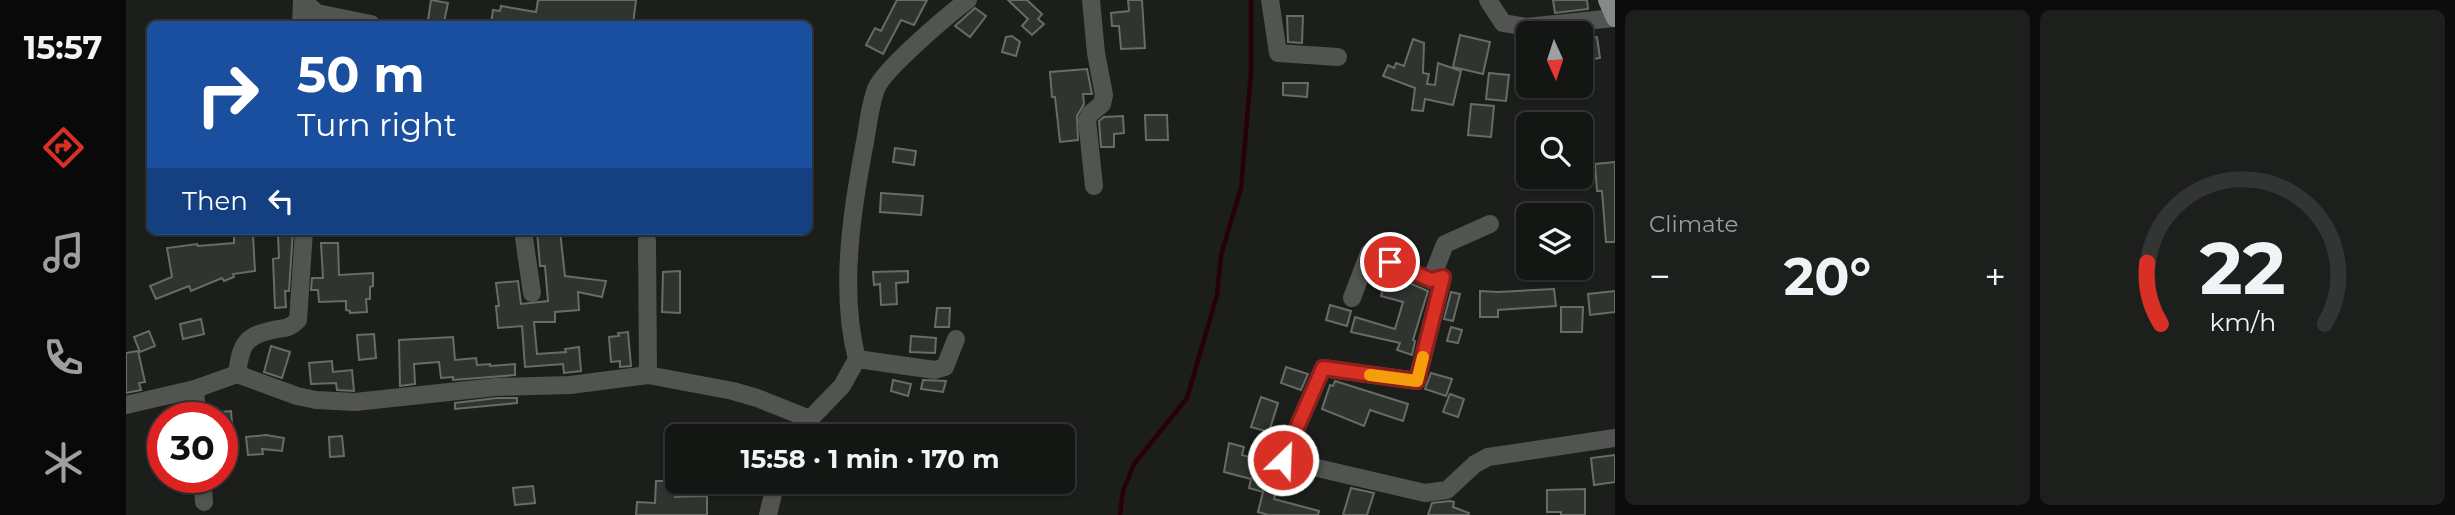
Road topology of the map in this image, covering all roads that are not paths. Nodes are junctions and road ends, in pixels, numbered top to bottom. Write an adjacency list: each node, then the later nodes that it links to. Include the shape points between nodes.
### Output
1 (1091, 0): 10 (street, via 1104,95 1087,120)
2 (1270, 0): 9 (street, via 1278,53)
3 (1488, 0): 6 (street, via 1503,23 1527,27)
4 (1607, 0): 6 (main road)
5 (963, 1): 19 (street, via 892,67 877,88 853,204 849,286)
6 (1615, 18)
7 (300, 21): 8 (street, via 302,0 317,13)
8 (356, 21)
9 (1338, 57)
10 (1094, 186)
11 (1490, 223): 15 (street, via 1446,244)
12 (304, 235): 20 (street, via 298,320 292,327 250,338 240,349)
13 (524, 235): 16 (street)
14 (647, 240): 21 (street)
15 (1431, 280): 17 (street, via 1369,253); 27 (street, via 1443,277 1417,381 1323,368 1283,460 1425,493 1447,490 1488,457)
16 (532, 293)
17 (1352, 298)
18 (956, 339): 19 (street, via 945,367 935,370)
19 (857, 359): 25 (street, via 842,387)
20 (237, 374): 21 (street, via 297,396 355,402); 22 (street)
21 (648, 375): 25 (street, via 733,391)
22 (195, 388): 23 (street); 24 (street)
23 (196, 402)
24 (126, 405)
25 (810, 419): 26 (street)
26 (806, 424)
27 (1615, 438)
28 (203, 493): 30 (street)
29 (773, 494): 31 (street)
30 (204, 502)
31 (768, 515)

